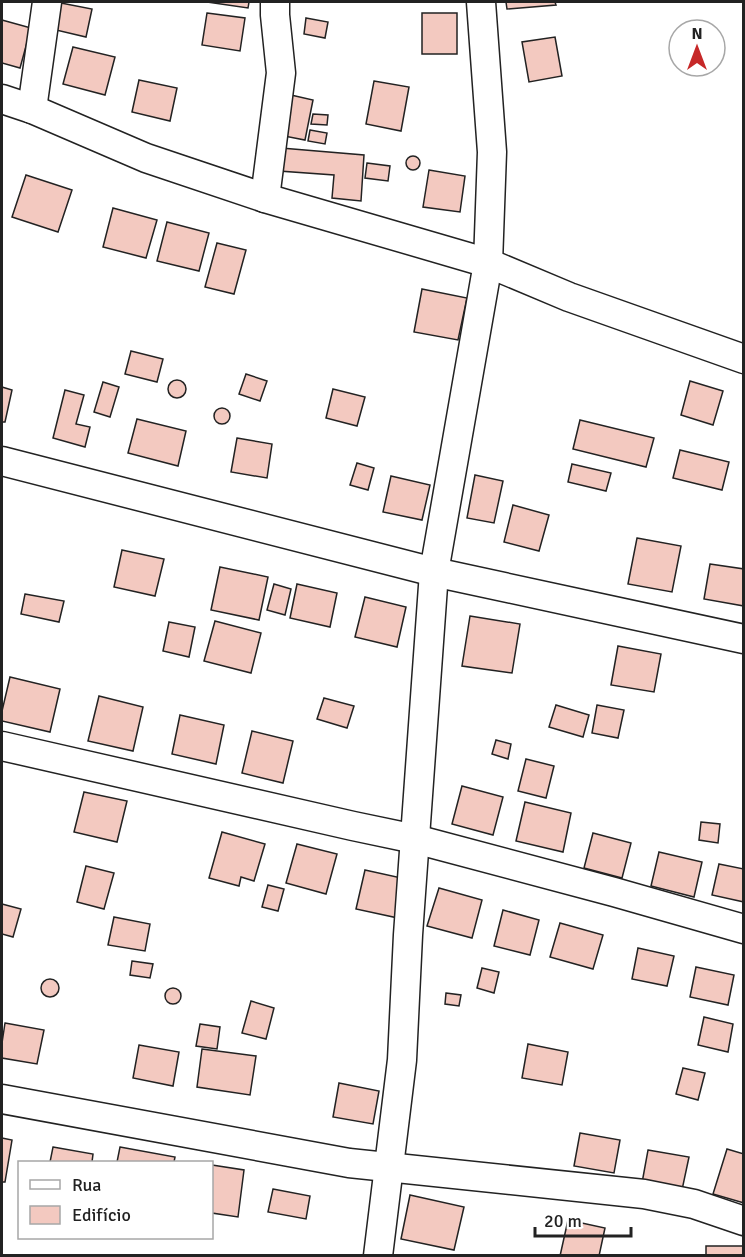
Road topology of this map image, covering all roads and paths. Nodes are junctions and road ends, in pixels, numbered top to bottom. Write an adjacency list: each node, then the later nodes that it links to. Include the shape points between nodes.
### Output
1 (47, 2): 5 (street)
2 (275, 2): 6 (street, via 281,74)
3 (481, 2): 7 (street, via 492,152)
4 (2, 99): 5 (street)
5 (32, 109): 6 (street, via 146,158)
6 (265, 198): 7 (street)
7 (488, 263): 8 (street, via 569,297); 10 (street)
8 (744, 358)
9 (2, 460): 10 (street)
10 (434, 572): 11 (street); 13 (street)
11 (744, 639)
12 (2, 746): 13 (street)
13 (415, 839): 14 (street); 16 (street, via 402,1060)
14 (744, 929)
15 (2, 1098): 16 (street)
16 (388, 1167): 17 (street, via 644,1194 694,1204); 18 (street)
17 (744, 1221)
18 (378, 1256)

